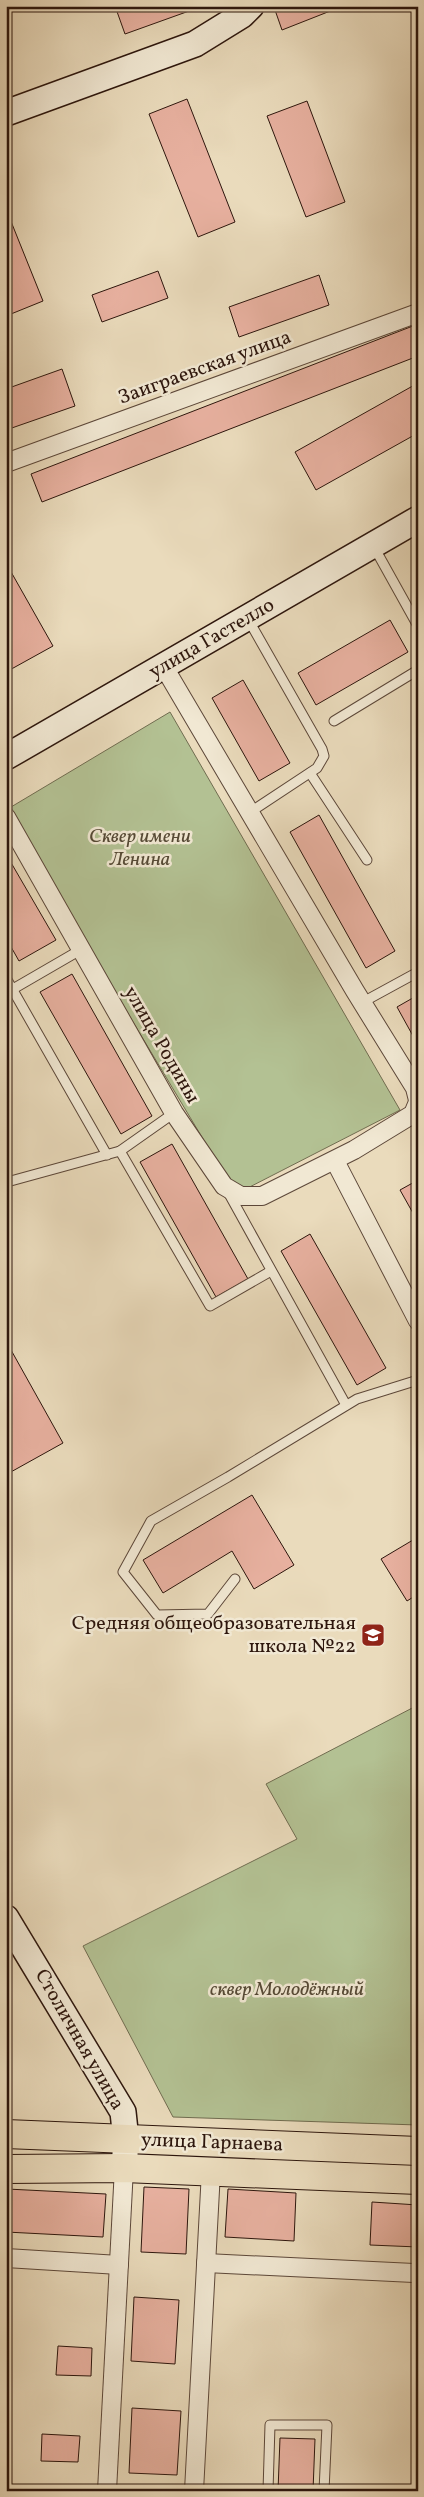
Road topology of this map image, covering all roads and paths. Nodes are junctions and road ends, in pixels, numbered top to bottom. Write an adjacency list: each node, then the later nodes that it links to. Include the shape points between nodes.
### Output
1 (251, 6): 2 (street, via 195,44)
2 (6, 113)
3 (418, 313): 4 (street, Заиграевская улица)
4 (6, 463)
5 (418, 519): 6 (street, улица Гастелло)
6 (373, 545): 7 (street, улица Гастелло); 8 (lane)
7 (247, 618): 9 (street, улица Гастелло); 13 (lane, via 322,749 322,763)
8 (418, 626)
9 (164, 667): 12 (street, улица Гастелло); 14 (street)
10 (418, 670): 11 (lane)
11 (334, 721)
12 (6, 757)
13 (310, 773): 14 (lane); 16 (lane)
14 (249, 813): 21 (street)
15 (6, 817): 17 (street, улица Родины)
16 (367, 860)
17 (82, 949): 20 (lane); 23 (street, улица Родины)
18 (418, 972): 21 (lane)
19 (6, 978): 20 (lane)
20 (13, 989): 25 (lane)
21 (363, 1002): 22 (street, via 415,1088)
22 (417, 1108): 26 (street)
23 (174, 1113): 24 (lane); 28 (street, улица Родины)
24 (120, 1151): 25 (lane); 29 (lane, via 210,1306)
25 (107, 1155): 27 (lane)
26 (334, 1161): 28 (street, via 262,1196 241,1196); 30 (street)
27 (7, 1182)
28 (224, 1186): 29 (lane)
29 (271, 1271): 32 (lane)
30 (418, 1321)
31 (418, 1380): 32 (lane, via 380,1390)
32 (346, 1405): 33 (lane, via 228,1478 150,1521 123,1572 158,1615 208,1614)
33 (235, 1579)
34 (6, 1918): 36 (street, Столичная улица, via 123,2112)
35 (6, 2134): 36 (main road, улица Гарнаева)
36 (126, 2140): 37 (main road, улица Гарнаева); 38 (street, Столичная улица)
37 (418, 2151)
38 (124, 2168): 39 (main road, улица Гарнаева); 40 (main road, улица Гарнаева); 44 (street)
39 (6, 2169)
40 (212, 2171): 41 (main road, улица Гарнаева); 43 (street)
41 (418, 2180)
42 (6, 2258): 44 (street)
43 (206, 2263): 45 (street); 47 (street)
44 (119, 2265): 46 (street)
45 (414, 2273)
46 (107, 2491)
47 (194, 2491)
48 (268, 2491): 49 (lane, via 270,2424 327,2425)
49 (324, 2491)

